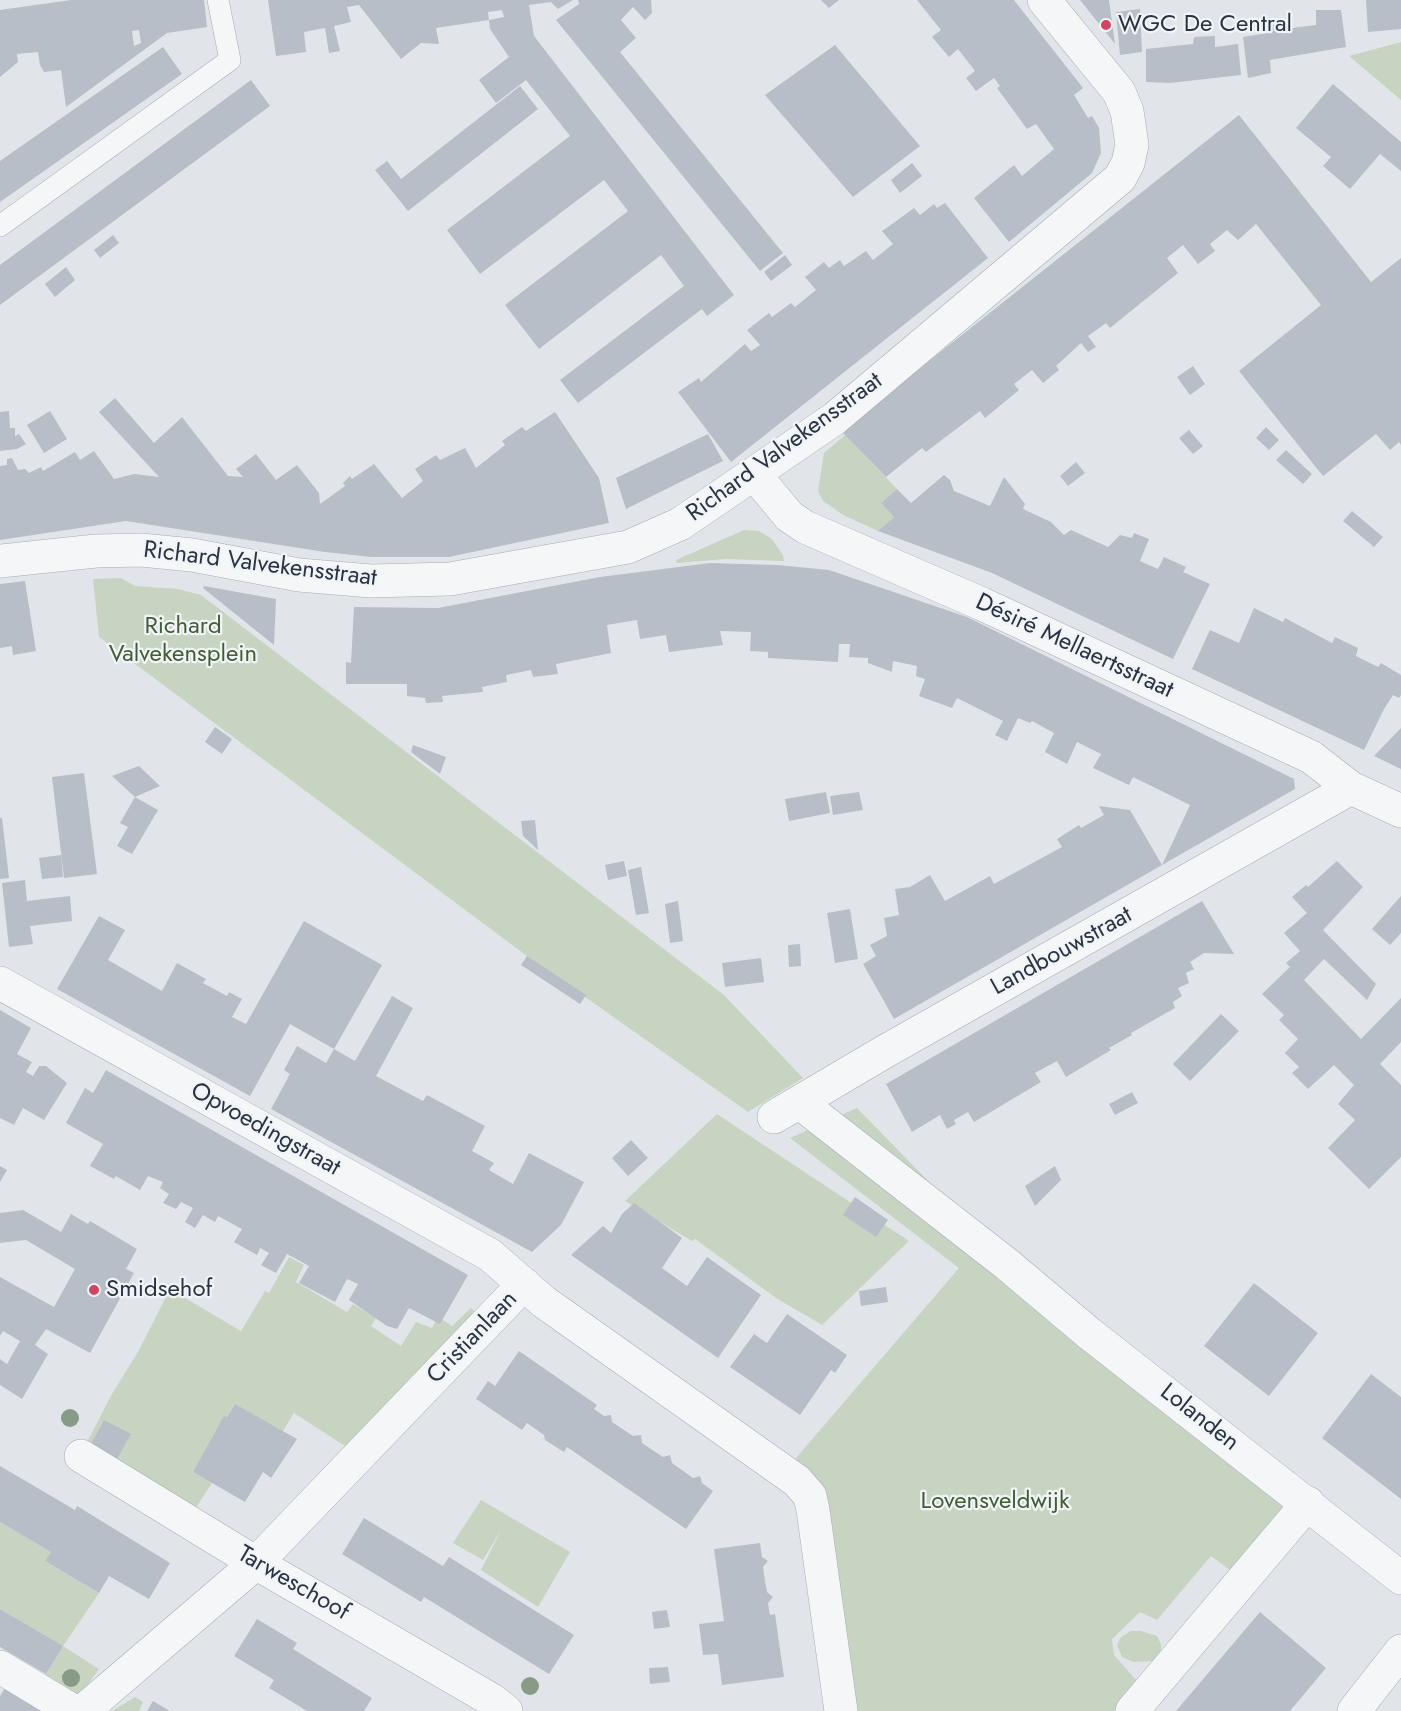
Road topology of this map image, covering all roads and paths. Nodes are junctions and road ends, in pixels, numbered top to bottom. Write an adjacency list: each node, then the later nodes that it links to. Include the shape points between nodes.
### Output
1 (218, 0): 3 (lane, via 230,60)
2 (1044, 0): 4 (street, Richard Valvekensstraat, via 1119,93 1127,111 1132,145 1120,178 834,419)
3 (0, 226)
4 (755, 475): 5 (street, Richard Valvekensstraat, via 680,524 628,547 450,579 371,581 299,575 192,555 141,550); 6 (street, Désiré Mellaertsstraat, via 789,516 805,527 982,604 1311,757)
5 (0, 561)
6 (1351, 788): 7 (street, Désiré Mellaertsstraat); 9 (street, Landbouwstraat)
7 (1401, 811)
8 (0, 983): 10 (street, Opvoedingstraat, via 490,1255)
9 (787, 1110): 12 (street, Lolanden, via 1008,1265 1090,1334)
10 (524, 1284): 13 (street, Cristianlaan); 20 (street, Cristianlaan, via 797,1481 810,1496)
11 (81, 1456): 13 (street, Tarweschoof)
12 (1308, 1503): 14 (street, Lolanden); 21 (street)
13 (256, 1563): 18 (street, Cristianlaan); 19 (street, Tarweschoof)
14 (1401, 1578)
15 (1401, 1651): 22 (street)
16 (0, 1667): 17 (street)
17 (73, 1711)
18 (83, 1711)
19 (506, 1711)
20 (841, 1711)
21 (1132, 1711)
22 (1354, 1711)

